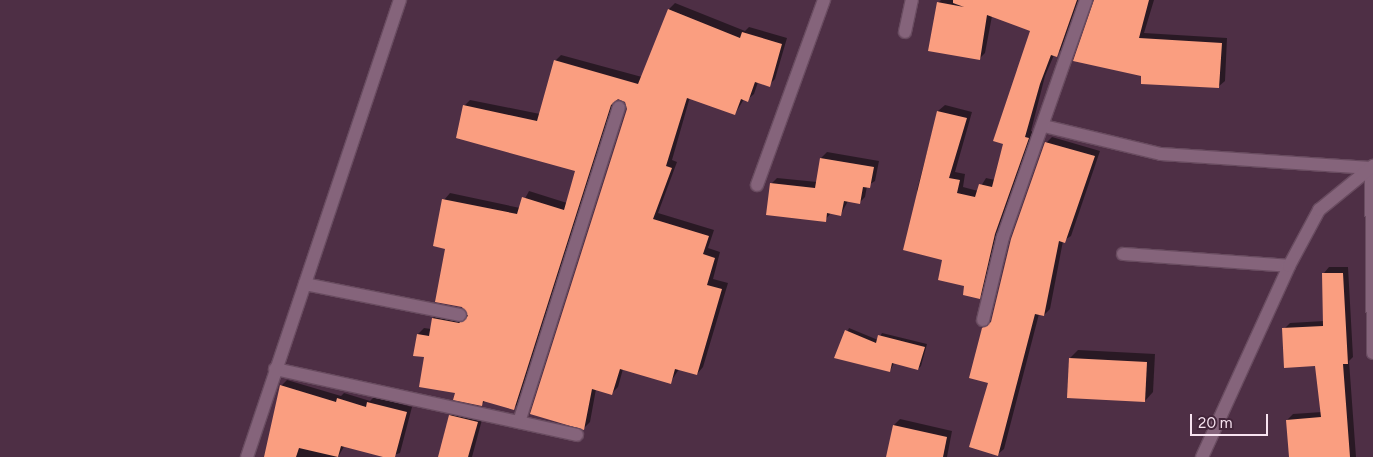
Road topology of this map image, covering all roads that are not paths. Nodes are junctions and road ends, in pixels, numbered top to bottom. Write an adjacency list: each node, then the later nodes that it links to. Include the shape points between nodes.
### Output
1 (400, 0): 12 (street)
2 (824, 0): 9 (street)
3 (912, 0): 5 (street)
4 (1086, 0): 7 (street)
5 (905, 32)
6 (619, 107): 17 (street)
7 (1044, 126): 8 (street, via 1161,154); 14 (street, via 1003,237)
8 (1372, 167): 11 (street, via 1319,210); 15 (street)
9 (758, 185)
10 (1123, 254): 11 (street)
11 (1288, 266): 20 (street)
12 (305, 284): 13 (street); 16 (street)
13 (460, 315)
14 (983, 320)
15 (1373, 353)
16 (274, 369): 17 (street); 19 (street)
17 (519, 422): 18 (street)
18 (576, 435)
19 (246, 457)
20 (1202, 457)

